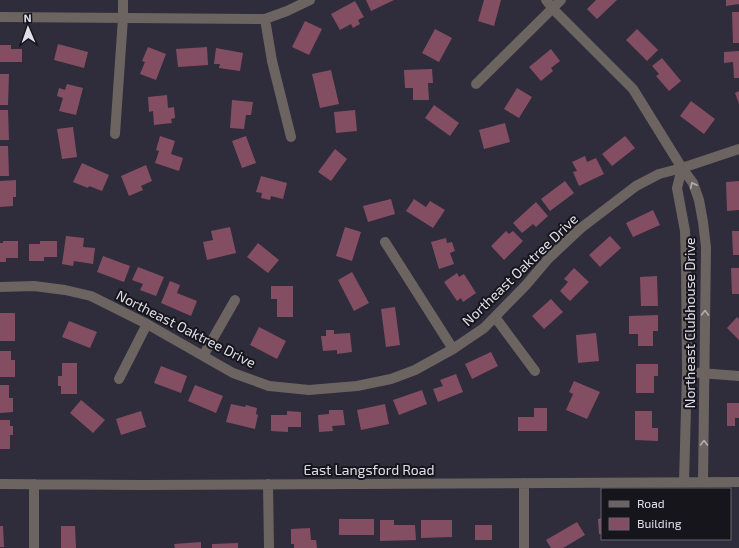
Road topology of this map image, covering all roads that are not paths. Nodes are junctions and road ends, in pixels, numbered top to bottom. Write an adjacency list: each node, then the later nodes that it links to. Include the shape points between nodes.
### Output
1 (123, 0): 7 (street)
2 (310, 0): 8 (street)
3 (546, 0): 5 (street, Northeast Clubhouse Drive)
4 (561, 0): 5 (street)
5 (553, 9): 9 (street); 13 (street, Northeast Clubhouse Drive, via 633,89)
6 (0, 17): 7 (street)
7 (123, 18): 8 (street); 10 (street)
8 (264, 19): 11 (street)
9 (476, 84)
10 (115, 134)
11 (291, 137)
12 (739, 150): 13 (street, Northeast Oaktree Drive)
13 (682, 168): 17 (street, Northeast Oaktree Drive, via 659,174 636,186 581,228 548,259); 22 (street, Northeast Clubhouse Drive, via 677,188 685,231); 23 (street, Northeast Clubhouse Drive, one-way to 13, via 704,222 694,183)
14 (385, 242): 19 (street)
15 (0, 287): 18 (street, Northeast Oaktree Drive, via 34,286 91,296)
16 (235, 300): 20 (street)
17 (495, 318): 19 (street, Northeast Oaktree Drive); 21 (street)
18 (147, 324): 20 (street, Northeast Oaktree Drive); 25 (street)
19 (453, 349): 20 (street, Northeast Oaktree Drive, via 415,370 391,379 357,386 309,390 269,386 233,373)
20 (203, 356)
21 (535, 371)
22 (687, 372): 23 (street); 26 (street, Northeast Clubhouse Drive)
23 (704, 374): 24 (street); 27 (street, Northeast Clubhouse Drive, one-way to 23)
24 (739, 376)
25 (119, 379)
26 (684, 482): 27 (street, East Langsford Road); 29 (street, East Langsford Road)
27 (704, 482): 28 (street, East Langsford Road)
28 (739, 482)
29 (524, 483): 32 (street, East Langsford Road); 35 (street)
30 (0, 484): 31 (street, East Langsford Road)
31 (34, 484): 32 (street, East Langsford Road); 33 (street)
32 (268, 484): 34 (street)
33 (34, 548)
34 (269, 548)
35 (524, 548)

